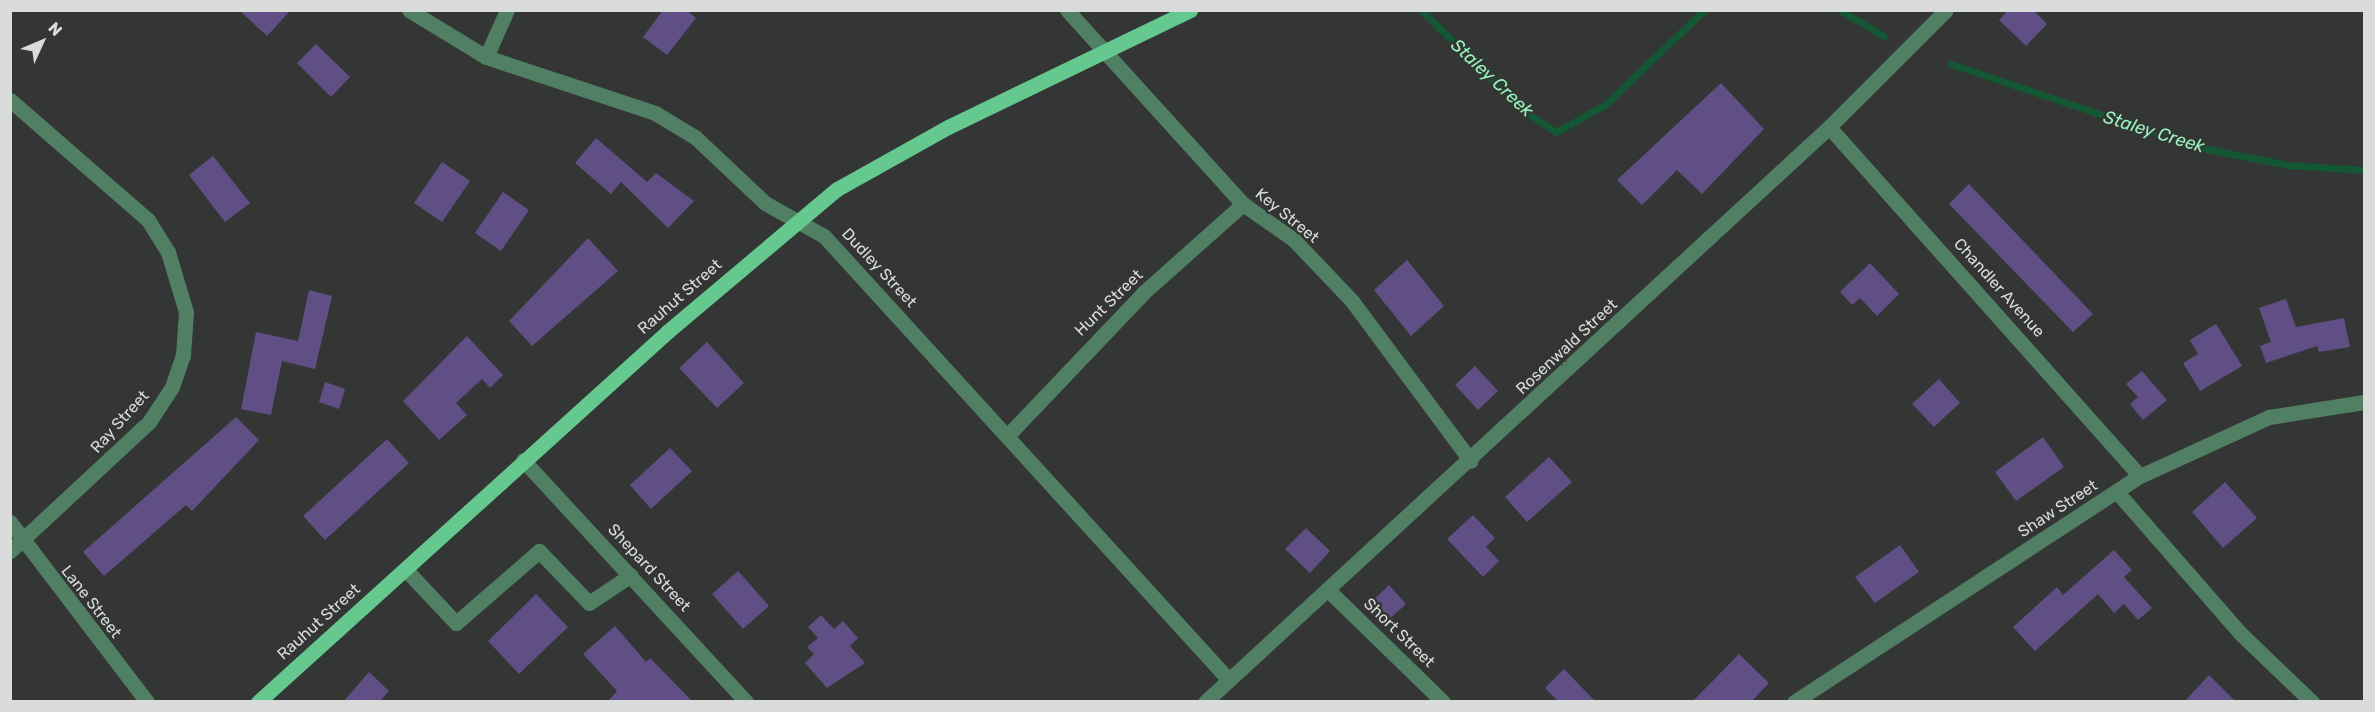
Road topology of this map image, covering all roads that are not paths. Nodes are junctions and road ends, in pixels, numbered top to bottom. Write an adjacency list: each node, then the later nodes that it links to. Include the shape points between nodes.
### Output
1 (409, 10): 7 (street, Dudley Street)
2 (507, 10): 7 (street)
3 (1067, 10): 6 (street, Key Street)
4 (1190, 10): 6 (main road, Rauhut Street)
5 (1946, 10): 9 (street, Rosenwald Street)
6 (1109, 52): 10 (street, Key Street); 11 (main road, Rauhut Street, via 913,145 837,189)
7 (486, 57): 11 (street, Dudley Street, via 655,113 695,137 765,203)
8 (10, 100): 19 (street, Ray Street, via 148,220 168,252 186,312 180,366 149,422)
9 (1829, 127): 15 (street, Rosenwald Street); 16 (street, Chandler Avenue)
10 (1243, 204): 13 (street, Hunt Street, via 1143,293); 15 (street, Key Street, via 1294,240 1352,301)
11 (798, 219): 13 (street, Dudley Street, via 824,236); 14 (main road, Rauhut Street)
12 (2364, 402): 16 (street, Shaw Street, via 2269,417)
13 (1008, 435): 23 (street, Dudley Street)
14 (523, 460): 20 (main road, Rauhut Street); 21 (street, Shepard Street)
15 (1471, 460): 22 (street, Rosenwald Street)
16 (2140, 476): 17 (street, Shaw Street)
17 (2117, 492): 29 (street, Shaw Street); 30 (street, via 2240,633)
18 (10, 522): 19 (street, Lane Street)
19 (17, 546): 24 (street, Lane Street)
20 (406, 570): 21 (street, via 456,623 539,551 589,603); 25 (main road, Rauhut Street)
21 (631, 575): 26 (street, Shepard Street)
22 (1329, 591): 23 (street, Rosenwald Street); 28 (street, Short Street)
23 (1229, 680): 27 (street, Rosenwald Street)
24 (147, 702)
25 (258, 702)
26 (746, 702)
27 (1205, 702)
28 (1443, 702)
29 (1794, 702)
30 (2312, 702)

